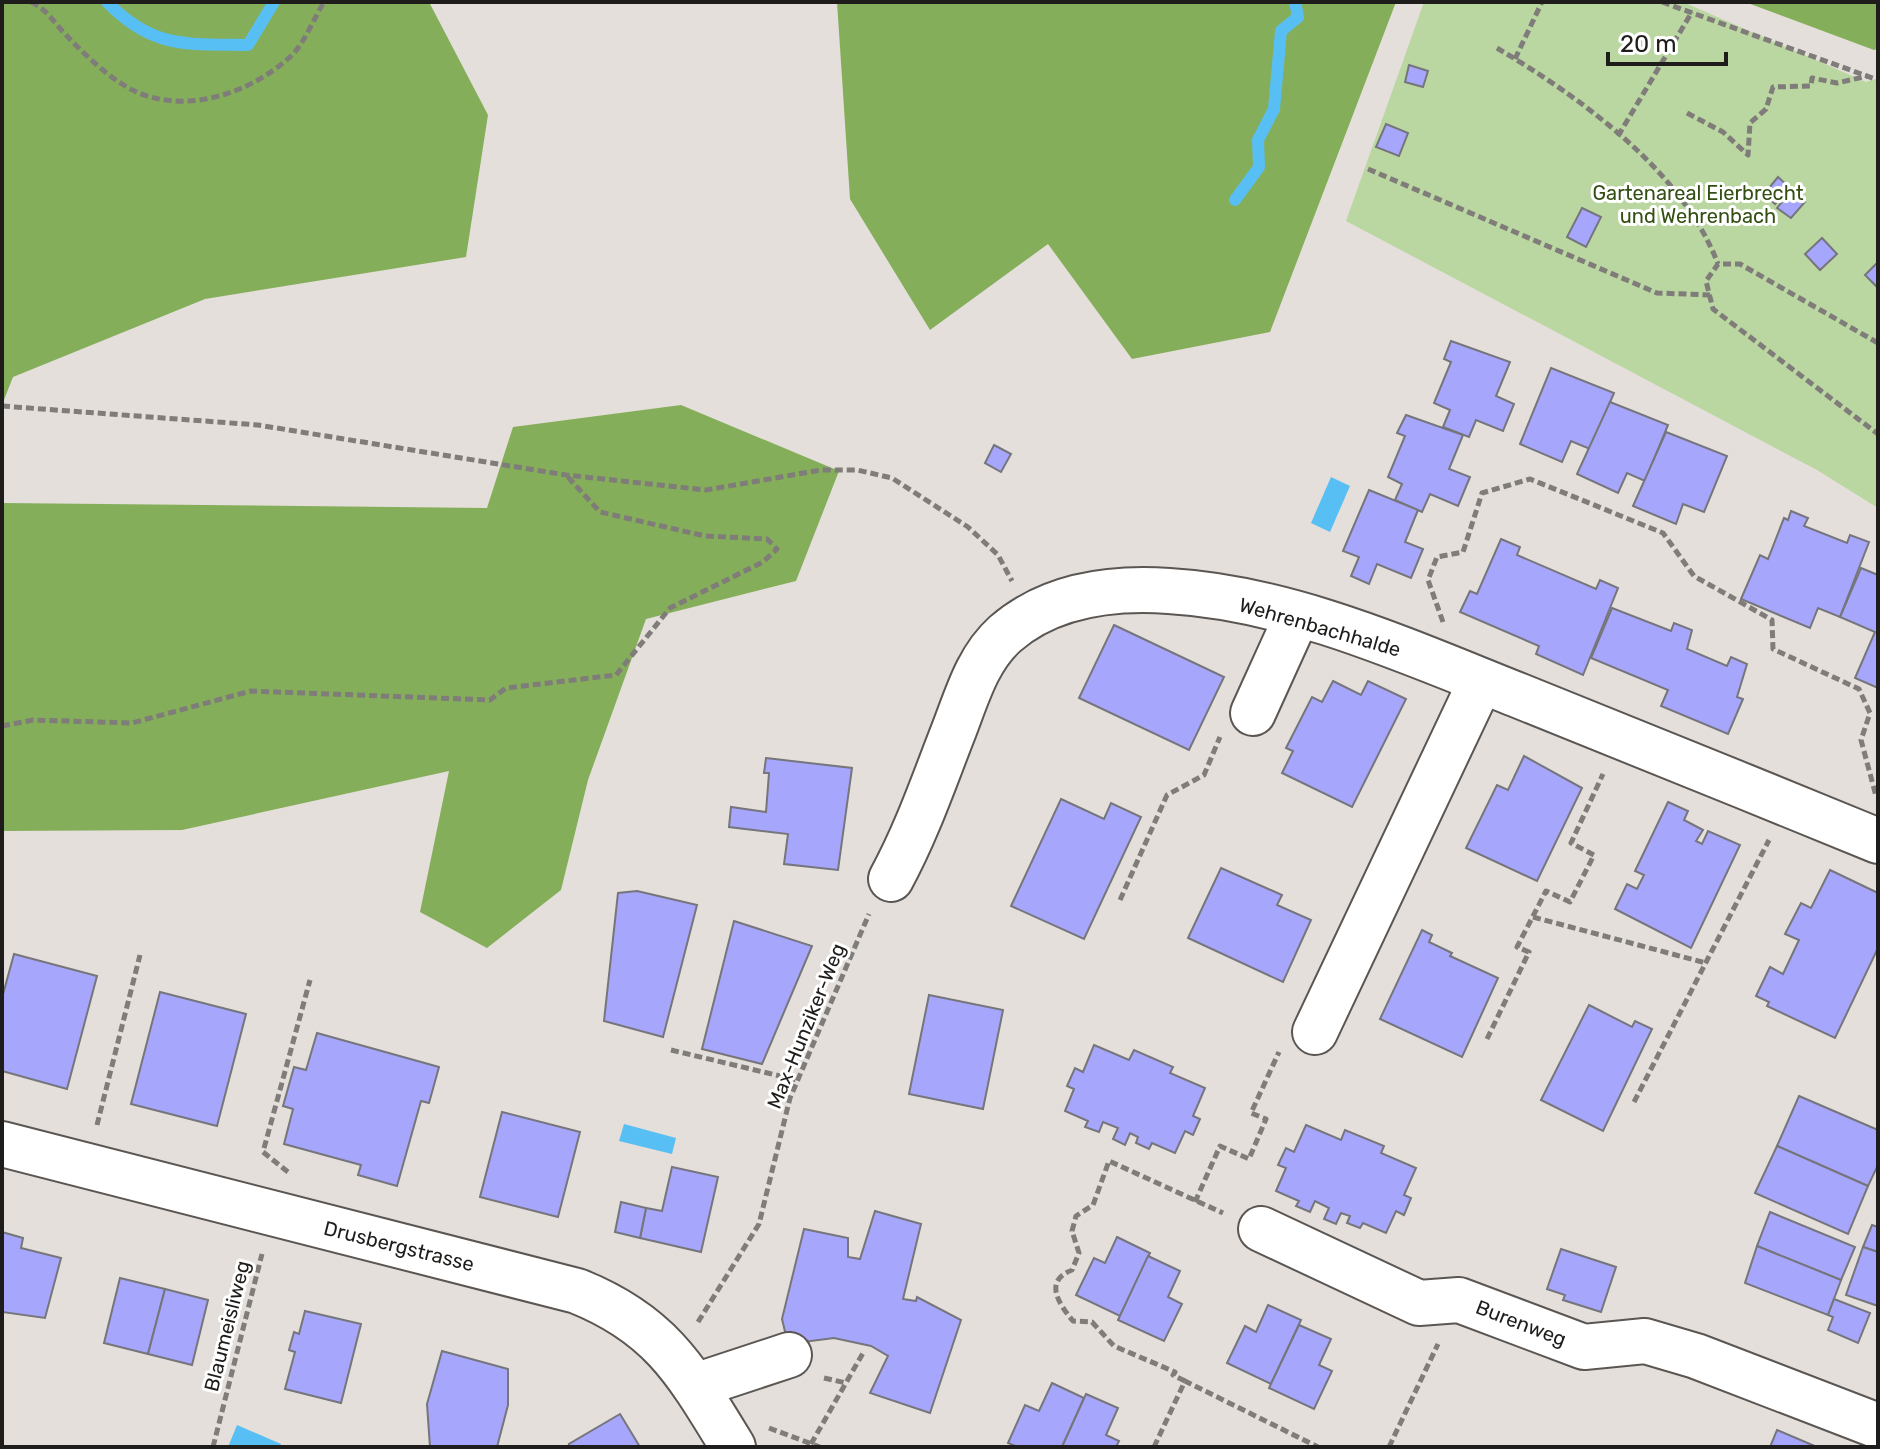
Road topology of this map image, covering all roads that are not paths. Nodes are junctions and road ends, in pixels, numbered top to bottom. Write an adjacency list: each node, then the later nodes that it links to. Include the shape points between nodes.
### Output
1 (1297, 616): 2 (street, Wehrenbachhalde); 3 (street); 5 (street, Wehrenbachhalde, via 1169,591 1086,594 1029,615 981,663)
2 (1461, 673): 4 (street, Wehrenbachhalde); 6 (street)
3 (1253, 713)
4 (1878, 841)
5 (891, 879)
6 (1315, 1032)
7 (2, 1144): 10 (street, Drusbergstrasse, via 577,1291 632,1317)
8 (1261, 1229): 11 (street, Burenweg, via 1419,1303 1459,1300 1584,1347 1645,1341)
9 (789, 1355): 10 (street)
10 (686, 1373): 12 (street, Drusbergstrasse)
11 (1878, 1426)
12 (733, 1447)

